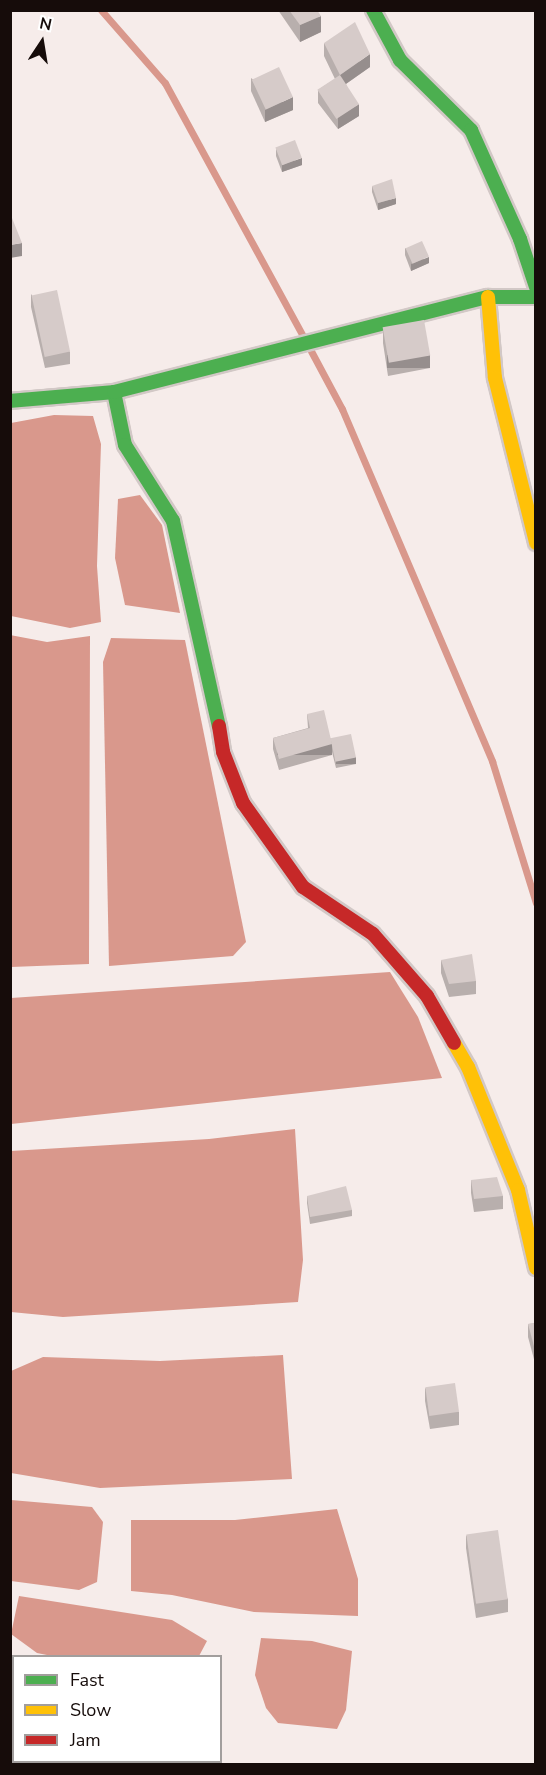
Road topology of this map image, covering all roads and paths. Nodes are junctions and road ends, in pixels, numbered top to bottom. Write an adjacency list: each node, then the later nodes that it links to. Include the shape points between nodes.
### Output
1 (373, 10): 2 (street, via 400,60 471,130 520,239)
2 (536, 287)
3 (488, 297): 4 (street); 5 (street); 7 (street, via 495,378)
4 (536, 297)
5 (114, 392): 6 (street); 8 (street, via 125,445 173,521 213,686 223,752 243,803 303,887 372,934 427,996 468,1067 518,1190)
6 (10, 401)
7 (536, 543)
8 (536, 1268)

